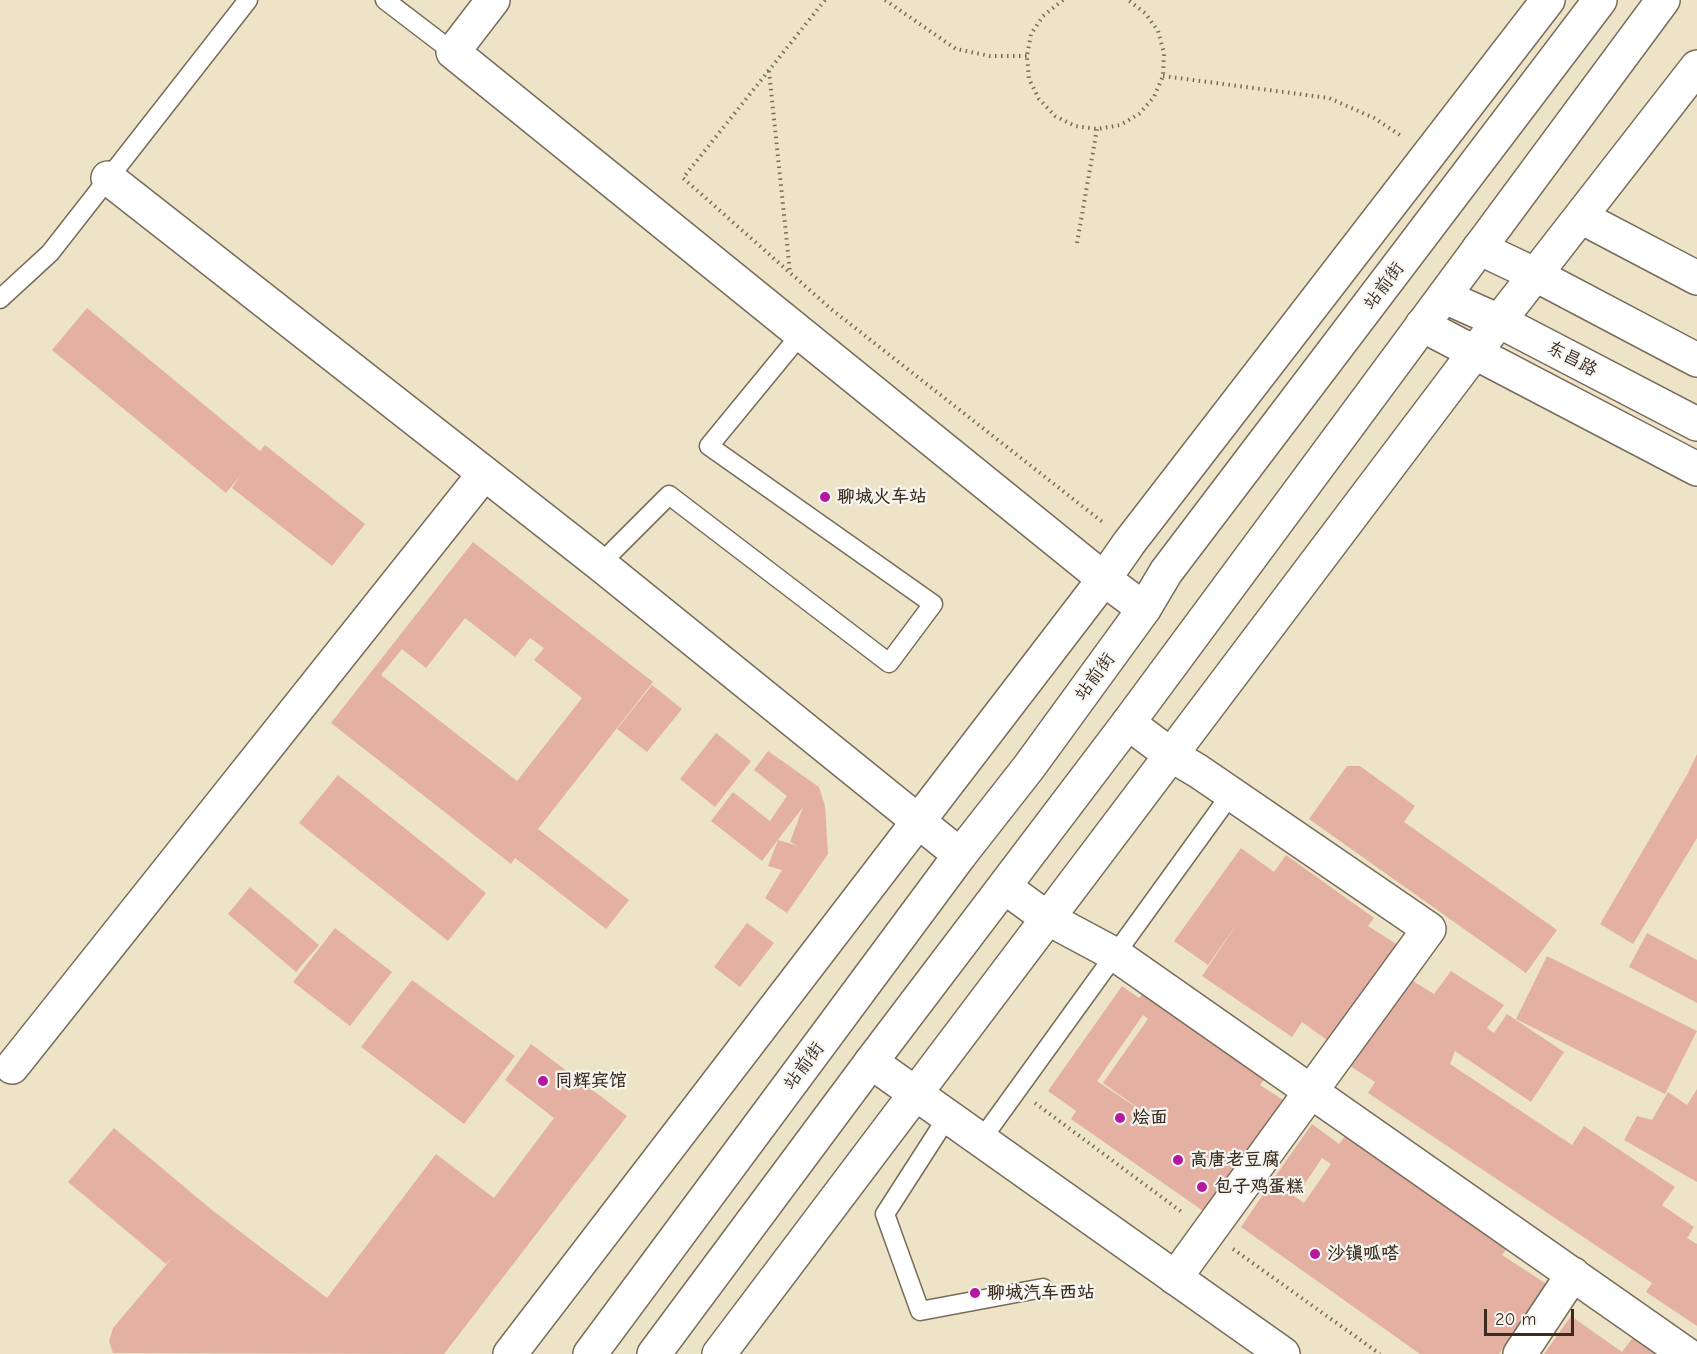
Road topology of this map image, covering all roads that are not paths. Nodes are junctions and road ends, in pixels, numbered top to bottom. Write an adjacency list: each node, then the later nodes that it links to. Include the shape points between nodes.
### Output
1 (248, 0): 9 (lane)
2 (385, 0): 7 (lane)
3 (493, 0): 7 (street)
4 (1548, 0): 25 (street)
5 (1600, 0): 26 (street, 站前街, via 1166,572)
6 (1664, 0): 11 (street)
7 (453, 52): 18 (street)
8 (1697, 67): 10 (street)
9 (108, 178): 15 (lane, via 50,254); 23 (street)
10 (1581, 217): 12 (street); 13 (street)
11 (1479, 248): 12 (street); 14 (street)
12 (1536, 275): 16 (street); 20 (street)
13 (1697, 278)
14 (1445, 297): 16 (street, 东昌路); 17 (street)
15 (0, 299)
16 (1499, 321): 19 (street); 21 (street, 东昌路)
17 (1422, 326): 19 (street); 27 (street)
18 (801, 334): 24 (lane, via 709,446 933,604 889,663 669,495); 25 (street)
19 (1475, 352): 22 (street); 28 (street)
20 (1697, 360)
21 (1697, 424)
22 (1697, 469)
23 (484, 474): 24 (street); 36 (street)
24 (600, 564): 30 (street)
25 (1104, 579): 26 (street); 30 (street)
26 (1144, 609): 31 (street, 站前街)
27 (1128, 723): 28 (street); 32 (street)
28 (1171, 755): 29 (street); 33 (street)
29 (1231, 794): 34 (lane); 37 (street, via 1429,928)
30 (918, 820): 31 (street); 44 (street)
31 (960, 855): 45 (street, 站前街)
32 (1006, 888): 33 (street); 35 (street)
33 (1047, 918): 34 (street); 38 (street)
34 (1116, 955): 37 (street); 40 (lane)
35 (871, 1062): 38 (street); 46 (street)
36 (12, 1066)
37 (1311, 1090): 41 (street); 42 (street)
38 (916, 1093): 39 (street); 47 (street)
39 (948, 1116): 40 (street); 43 (lane, via 885,1214 920,1311)
40 (981, 1140): 42 (street)
41 (1573, 1274): 49 (street); 50 (street)
42 (1175, 1278): 48 (street)
43 (1043, 1288)
44 (510, 1354)
45 (590, 1354)
46 (654, 1354)
47 (719, 1354)
48 (1283, 1354)
49 (1520, 1354)
50 (1686, 1354)

